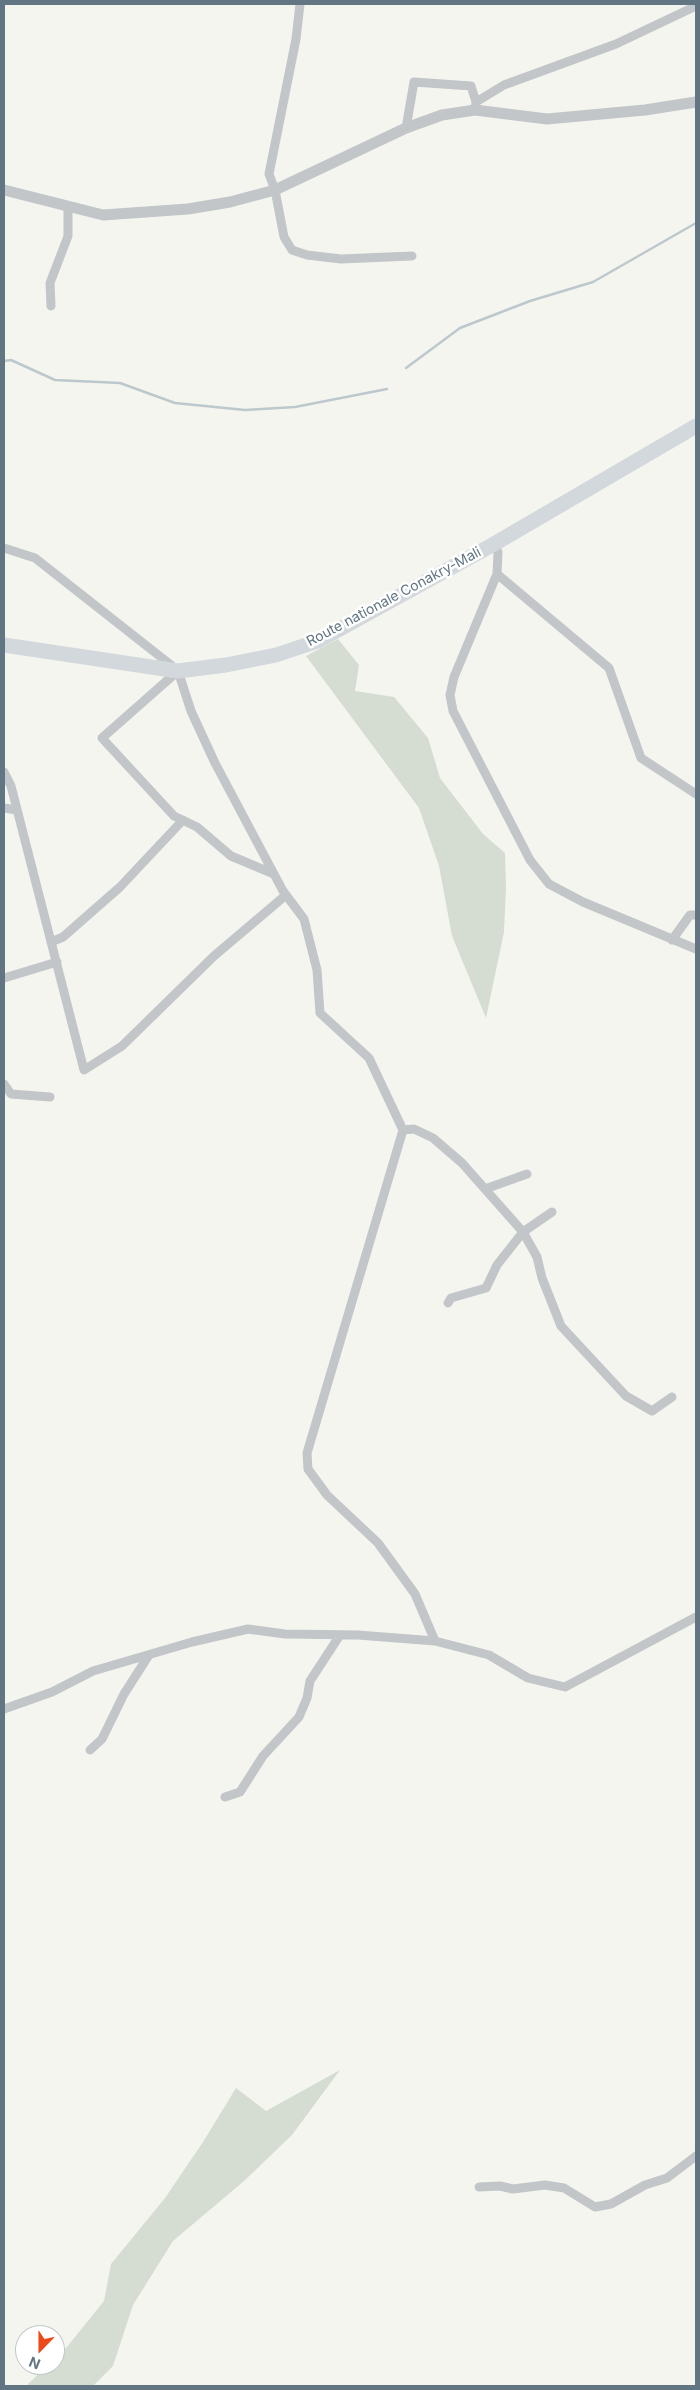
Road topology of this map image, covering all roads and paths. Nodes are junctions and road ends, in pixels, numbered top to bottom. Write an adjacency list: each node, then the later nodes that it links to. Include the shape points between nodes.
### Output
1 (300, 4): 7 (street, via 269,174)
2 (696, 6): 4 (street, via 616,44 504,85)
3 (696, 102): 4 (street, via 547,119)
4 (476, 106): 5 (street); 5 (street, via 471,86 414,82)
5 (406, 128): 7 (street)
6 (4, 190): 8 (street)
7 (275, 190): 8 (street, via 230,202 159,211 103,215); 9 (street, via 284,237 292,250 341,259)
8 (68, 207): 10 (street, via 68,236 50,282)
9 (412, 256)
10 (51, 306)
11 (696, 426): 12 (highway, Route nationale Conakry-Mali)
12 (494, 544): 14 (street, via 498,552); 16 (highway, Route nationale Conakry-Mali, via 318,641 276,655)
13 (4, 548): 16 (street, via 35,558)
14 (497, 574): 18 (street, via 609,668 641,758); 25 (street, via 454,677 450,694 454,711 530,860 549,884)
15 (4, 645): 16 (highway, Route nationale Conakry-Mali)
16 (178, 671): 21 (street, via 102,738 174,816); 22 (street, via 215,763)
17 (4, 772): 20 (street)
18 (696, 794)
19 (4, 808): 20 (street)
20 (17, 810): 26 (street)
21 (182, 820): 22 (street, via 231,856); 26 (street, via 120,886 64,937)
22 (274, 874): 23 (street)
23 (286, 894): 28 (street, via 214,956 122,1046 84,1070); 32 (street, via 304,919 317,970 320,1013 368,1058)
24 (696, 915): 25 (street, via 690,915)
25 (672, 940): 27 (street)
26 (51, 942): 28 (street)
27 (696, 949)
28 (56, 962): 29 (street)
29 (4, 978)
30 (4, 1084): 31 (street, via 11,1094)
31 (50, 1097)
32 (403, 1130): 34 (street, via 414,1129 433,1138 462,1162); 41 (street, via 338,1342 307,1453 308,1469 328,1495 378,1543 416,1594)
33 (527, 1174): 34 (street)
34 (485, 1189): 36 (street)
35 (552, 1212): 36 (street)
36 (523, 1232): 37 (street, via 497,1265 486,1288 451,1298); 38 (street, via 537,1257 561,1326 626,1396 652,1411)
37 (448, 1303)
38 (672, 1398)
39 (696, 1617): 41 (street, via 565,1687 528,1678 489,1654)
40 (340, 1635): 41 (street); 42 (street, via 285,1634 248,1629); 45 (street, via 310,1681 299,1717 263,1756 240,1792)
41 (435, 1641)
42 (149, 1655): 43 (street, via 93,1671 52,1692); 44 (street, via 124,1694 102,1739)
43 (4, 1709)
44 (90, 1750)
45 (225, 1797)
46 (696, 2156): 47 (street, via 667,2178 645,2185 611,2204 595,2207 564,2188 546,2185 513,2189)
47 (480, 2187)

